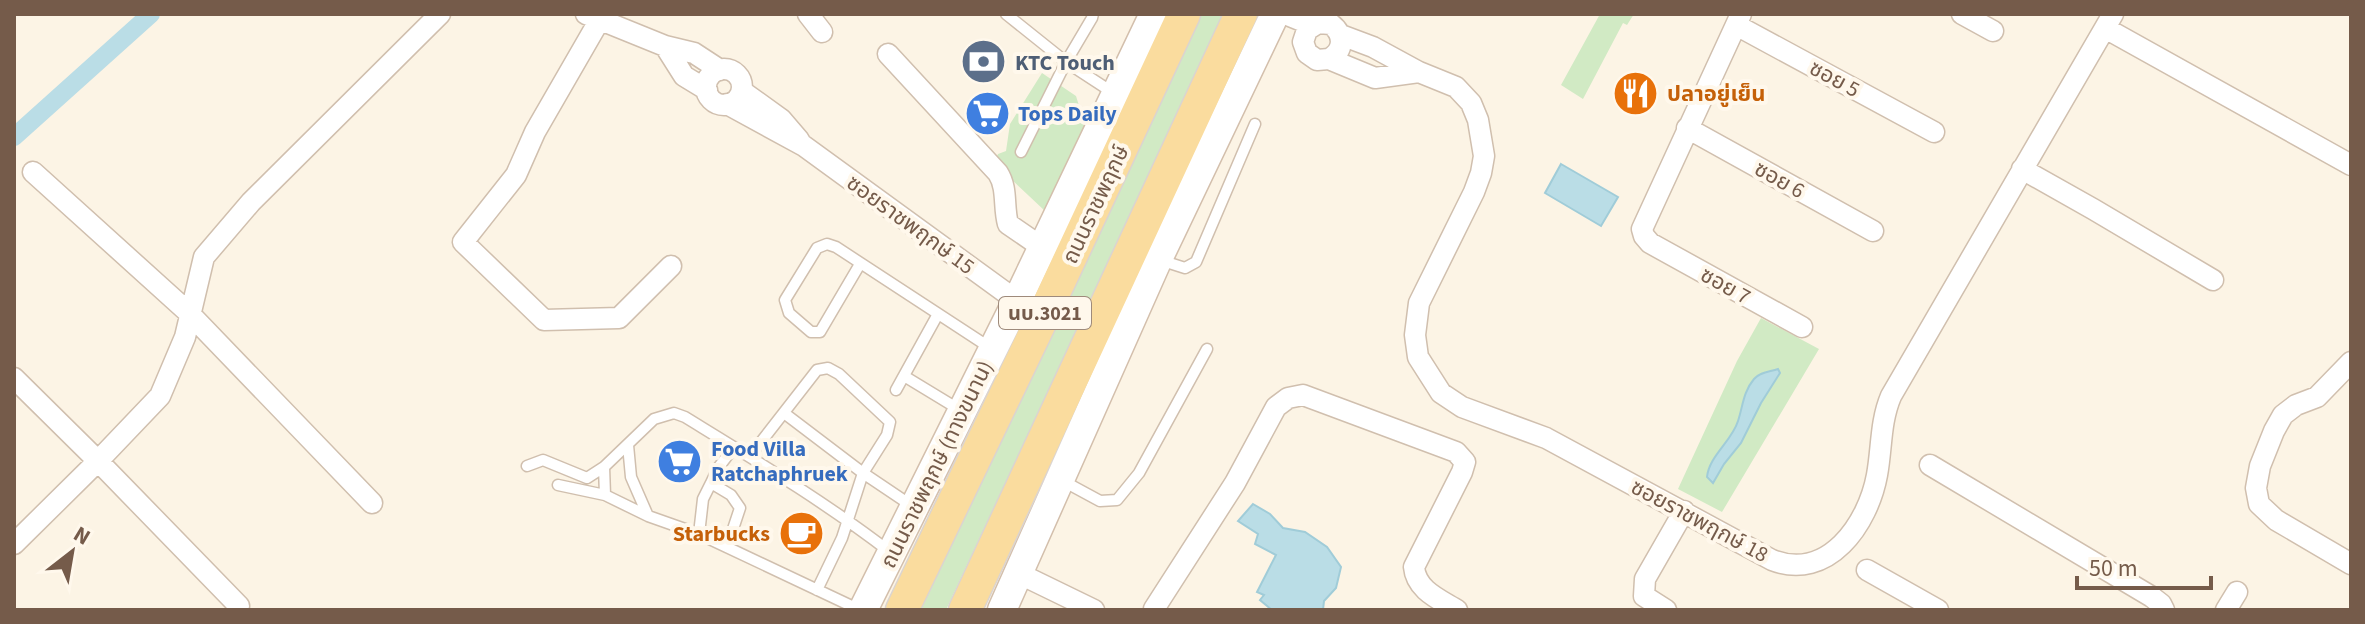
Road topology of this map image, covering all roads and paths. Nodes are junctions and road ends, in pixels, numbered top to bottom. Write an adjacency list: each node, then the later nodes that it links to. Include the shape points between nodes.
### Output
1 (440, 14): 40 (street, via 251,202 204,257)
2 (808, 14): 14 (street)
3 (1006, 14): 20 (lane)
4 (1093, 14): 20 (lane)
5 (1154, 14): 24 (main road, ถนนราชพฤกษ์ (ทางขนาน) / นบ.3021)
6 (1184, 14): 79 (main road, ถนนราชพฤกษ์ / นบ.3021)
7 (1962, 14): 13 (street)
8 (593, 18): 16 (street, ซอยราชพฤกษ์ 15); 37 (street, via 516,175 463,242 544,320 619,318)
9 (1267, 18): 12 (street, ซอยราชพฤกษ์ 18); 17 (street, ซอยราชพฤกษ์ 18); 35 (main road); 69 (main road, นบ.3021)
10 (1738, 19): 27 (street); 28 (street, ซอย 5)
11 (2109, 21): 30 (street); 31 (street, ซอยราชพฤกษ์ 18)
12 (1312, 25): 15 (street, ซอยราชพฤกษ์ 18, via 1331,24); 17 (street, via 1304,36)
13 (1993, 31)
14 (822, 32)
15 (1341, 35): 19 (street, via 1341,47); 22 (street, ซอยราชพฤกษ์ 18)
16 (665, 46): 21 (street, ซอยราชพฤกษ์ 15, via 694,53); 23 (street, ซอยราชพฤกษ์ 15, via 684,76)
17 (1305, 49): 19 (street, ซอยราชพฤกษ์ 18, via 1317,60)
18 (888, 54): 34 (street, via 998,173 1005,184 1008,224)
19 (1332, 58): 22 (street, ซอยราชพฤกษ์ 18, via 1375,78)
20 (1066, 62): 24 (lane); 29 (lane)
21 (720, 70): 23 (street, via 708,79); 25 (street, ซอยราชพฤกษ์ 15, via 737,74 742,85)
22 (1419, 72): 65 (street, ซอยราชพฤกษ์ 18, via 1456,87 1471,103 1484,156 1474,192 1419,303 1418,357 1433,382 1462,407 1546,438)
23 (707, 90): 25 (street, ซอยราชพฤกษ์ 15, via 716,103)
24 (1116, 95): 34 (main road, ถนนราชพฤกษ์ (ทางขนาน) / นบ.3021)
25 (735, 98): 39 (street, ซอยราชพฤกษ์ 15, via 781,119 804,146)
26 (1255, 124): 35 (lane, via 1196,262 1185,268)
27 (1687, 128): 33 (street, ซอย 6); 42 (street, ซอย 7, via 1642,229 1644,236)
28 (1934, 132)
29 (1021, 152)
30 (2351, 165)
31 (2022, 169): 38 (street); 65 (street, ซอยราชพฤกษ์ 18, via 1891,396 1883,414 1868,506 1837,550 1820,561 1786,565)
32 (33, 172): 40 (street)
33 (1873, 231)
34 (1043, 248): 39 (main road, ถนนราชพฤกษ์ (ทางขนาน) / นบ.3021)
35 (1158, 259): 59 (main road)
36 (860, 264): 36 (lane, via 836,247 817,248 785,300 789,313 811,332 820,332); 41 (lane)
37 (671, 266)
38 (2213, 280)
39 (1017, 301): 43 (main road, ถนนราชพฤกษ์ (ทางขนาน) / นบ.3021)
40 (189, 313): 54 (street, via 185,337 160,396); 63 (street)
41 (938, 314): 43 (lane); 46 (lane)
42 (1802, 327)
43 (993, 349): 49 (main road, ถนนราชพฤกษ์ (ทางขนาน) / นบ.3021)
44 (1207, 349): 59 (lane, via 1139,473 1117,500 1100,501)
45 (2351, 362): 73 (street, via 2317,397 2283,415 2256,488 2259,504 2276,520)
46 (904, 376): 48 (lane); 49 (lane)
47 (14, 378): 54 (street)
48 (896, 390)
49 (962, 411): 64 (main road, ถนนราชพฤกษ์ (ทางขนาน) / นบ.3021)
50 (784, 413): 53 (lane); 58 (lane); 58 (lane, via 817,370 839,374 890,422)
51 (628, 445): 52 (lane, via 654,419 674,413); 57 (lane); 66 (lane, via 631,477)
52 (734, 447): 53 (lane); 60 (lane)
53 (750, 456): 67 (lane)
54 (98, 461): 70 (street); 78 (street)
55 (1930, 465): 89 (street, via 2152,597)
56 (527, 466): 57 (lane, via 543,460 587,478)
57 (604, 467): 62 (lane)
58 (863, 473): 64 (lane); 67 (lane)
59 (1061, 481): 75 (main road)
60 (711, 483): 68 (lane, via 703,499); 71 (lane, via 740,508)
61 (558, 485): 62 (lane)
62 (605, 495): 66 (lane)
63 (372, 503)
64 (913, 507): 72 (main road, ถนนราชพฤกษ์ (ทางขนาน) / นบ.3021)
65 (1684, 511): 87 (street, via 1645,579 1644,596)
66 (648, 516): 68 (lane)
67 (848, 520): 72 (lane); 76 (lane)
68 (699, 534): 71 (lane)
69 (998, 542): 81 (main road, นบ.3021); 82 (main road)
70 (14, 544)
71 (727, 547): 76 (lane)
72 (891, 553): 80 (main road, ถนนราชพฤกษ์ (ทางขนาน) / นบ.3021)
73 (2351, 564)
74 (1867, 570): 88 (street)
75 (1020, 574): 83 (main road); 84 (street)
76 (817, 590): 80 (lane)
77 (2237, 592): 90 (street)
78 (239, 606)
79 (902, 606)
80 (862, 610)
81 (965, 610)
82 (971, 610)
83 (1002, 610)
84 (1094, 610)
85 (1154, 610): 86 (street, via 1235,483 1276,407 1303,395 1456,452 1465,462 1414,567 1425,590)
86 (1457, 610)
87 (1666, 610)
88 (1938, 610)
89 (2164, 610)
90 (2226, 610)

